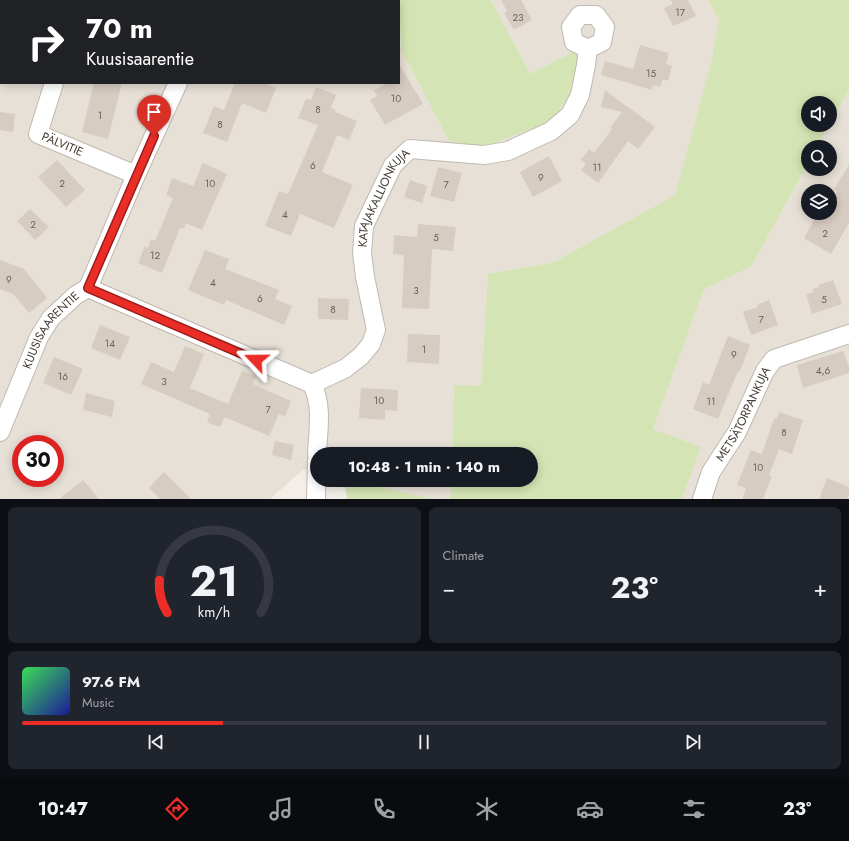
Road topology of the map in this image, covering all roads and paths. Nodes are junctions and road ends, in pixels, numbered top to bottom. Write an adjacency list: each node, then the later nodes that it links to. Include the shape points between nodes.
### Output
1 (588, 49): 7 (street, KATAJAKALLIONKUJA, via 580,95 570,115 551,131 508,151 484,155 410,149 393,165 364,226 362,253 376,330 371,344 346,368)
2 (54, 84): 4 (street, PÄLVITIE, via 38,134)
3 (178, 84): 4 (street, KUUSISAARENTIE)
4 (136, 175): 5 (street, KUUSISAARENTIE)
5 (88, 288): 7 (street); 8 (street, KUUSISAARENTIE, via 76,295 51,318 39,337)
6 (849, 334): 12 (street, METSÄTORPANKUJA, via 774,359 765,371 737,432 711,472)
7 (312, 384): 9 (street, via 319,406)
8 (0, 432)
9 (317, 447)
10 (316, 487): 11 (street)
11 (316, 499)
12 (702, 499)

